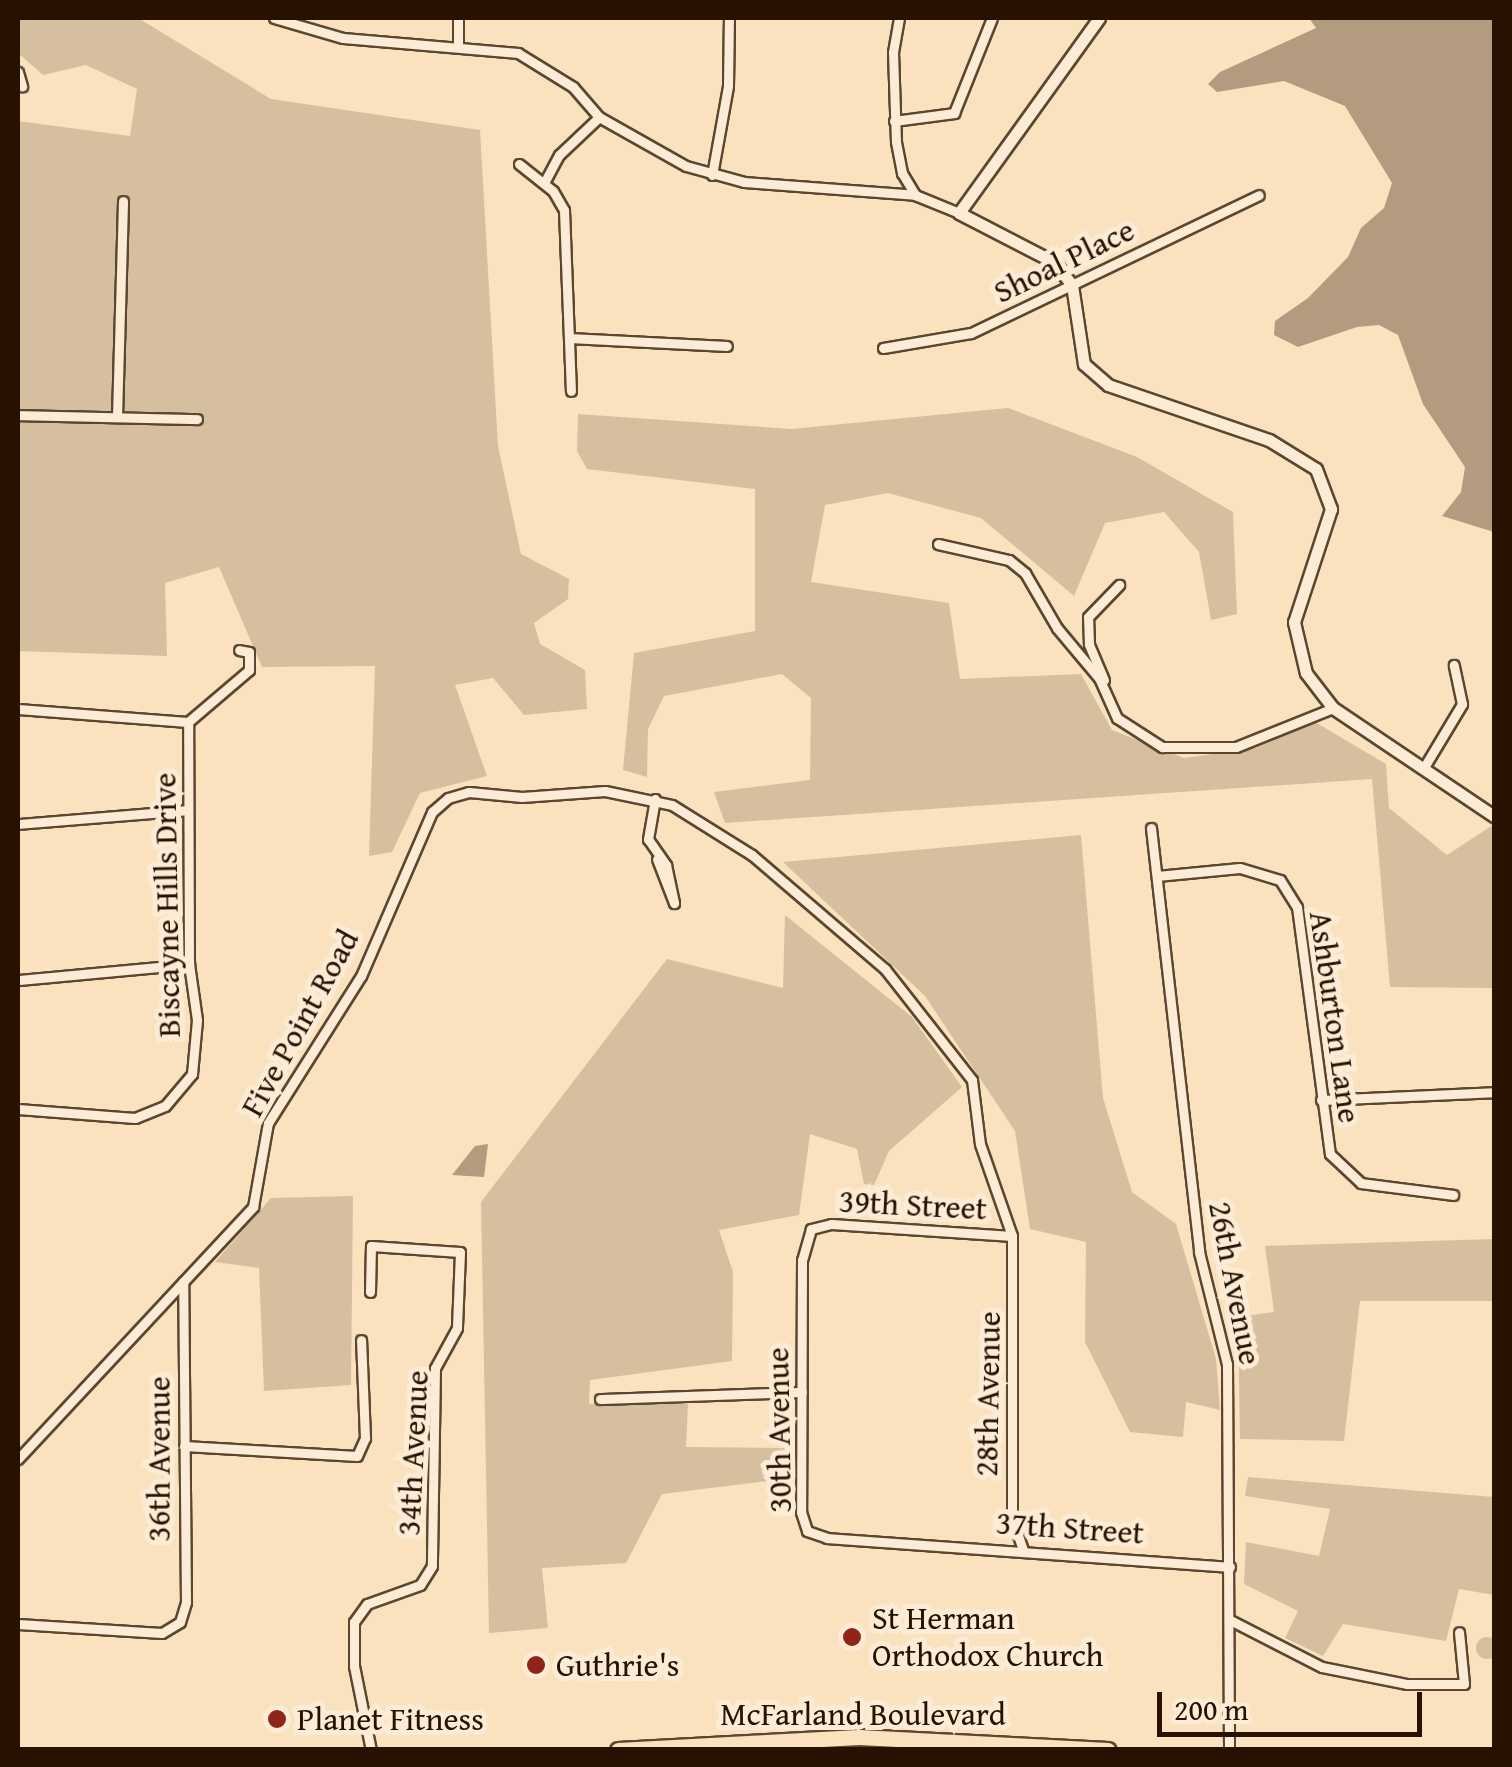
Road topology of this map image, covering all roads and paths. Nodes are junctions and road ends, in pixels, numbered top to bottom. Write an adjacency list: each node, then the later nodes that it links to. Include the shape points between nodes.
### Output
1 (274, 18): 7 (street, via 343,38)
2 (458, 18): 7 (street)
3 (728, 18): 14 (street, via 728,86)
4 (899, 18): 11 (street)
5 (992, 18): 11 (street, via 954,112)
6 (1099, 18): 20 (street)
7 (458, 43): 10 (street, via 528,57 573,87)
8 (18, 72): 9 (street)
9 (22, 86)
10 (599, 117): 14 (street); 15 (street, via 560,155)
11 (894, 121): 13 (street)
12 (519, 164): 15 (street)
13 (902, 174): 16 (street); 17 (street)
14 (712, 175): 16 (street)
15 (544, 182): 22 (street, via 564,210 568,231)
16 (892, 192): 17 (street)
17 (915, 195): 20 (street)
18 (1259, 195): 21 (street, Shoal Place)
19 (124, 201): 27 (street)
20 (959, 213): 21 (street, via 1037,249)
21 (1072, 285): 24 (street, Shoal Place, via 961,337); 34 (street, via 1077,344 1099,379 1269,440 1316,470 1330,498 1330,520 1298,601 1294,633 1306,674)
22 (569, 338): 23 (street); 25 (street)
23 (728, 346)
24 (883, 348)
25 (571, 391)
26 (18, 415): 27 (street)
27 (117, 417): 28 (street)
28 (198, 419)
29 (938, 544): 33 (street, via 1009,560 1025,572 1057,628)
30 (1119, 585): 33 (street, via 1088,616 1089,644)
31 (239, 650): 36 (street, via 249,652 248,670)
32 (1454, 666): 37 (street, via 1462,704)
33 (1104, 688): 34 (street, via 1124,727 1184,751 1236,747)
34 (1333, 708): 37 (street)
35 (18, 709): 36 (street)
36 (188, 722): 39 (street, Biscayne Hills Drive)
37 (1424, 769): 40 (street)
38 (655, 800): 44 (street, via 648,824); 52 (street, Five Point Road, via 702,818 752,855 900,984 972,1080 980,1144); 53 (street, Five Point Road, via 605,791 522,797 468,792 440,804 415,840 362,976 272,1113 252,1207)
39 (188, 810): 41 (street); 45 (street, Biscayne Hills Drive)
40 (1494, 816)
41 (18, 824)
42 (1151, 828): 43 (street, 26th Avenue)
43 (1157, 876): 48 (street, Ashburton Lane, via 1251,868 1280,880 1294,897); 62 (street, 26th Avenue, via 1199,1252 1227,1364)
44 (675, 906)
45 (190, 964): 46 (street); 49 (street, Biscayne Hills Drive, via 196,1052 192,1074 165,1106 124,1119)
46 (18, 980)
47 (1494, 1092): 48 (street)
48 (1320, 1100): 50 (street, Ashburton Lane, via 1330,1154 1352,1177 1372,1186)
49 (18, 1109)
50 (1453, 1195)
51 (811, 1230): 52 (street, 39th Street, via 831,1224); 56 (street, 30th Avenue, via 802,1260)
52 (1012, 1236): 61 (street, 28th Avenue, via 1011,1507)
53 (183, 1282): 58 (street, 36th Avenue); 59 (street, Five Point Road)
54 (370, 1292): 66 (street, 34th Avenue, via 371,1246 460,1252 458,1328 435,1368 432,1566 420,1585 367,1604 354,1622)
55 (362, 1340): 58 (street, via 364,1449 346,1457)
56 (802, 1392): 57 (street); 60 (street, 30th Avenue, via 801,1512 807,1531)
57 (600, 1400)
58 (184, 1446): 64 (street, 36th Avenue, via 186,1602 172,1630)
59 (18, 1458)
60 (906, 1543): 61 (street, 37th Street)
61 (1022, 1550): 62 (street, 37th Street)
62 (1230, 1566): 63 (street, 26th Avenue)
63 (1230, 1620): 65 (street, via 1342,1674 1464,1684); 69 (street, 26th Avenue)
64 (18, 1624)
65 (1459, 1632)
66 (371, 1750)
67 (618, 1750): 68 (highway, McFarland Boulevard, via 927,1736)
68 (1108, 1750)
69 (1229, 1750)

